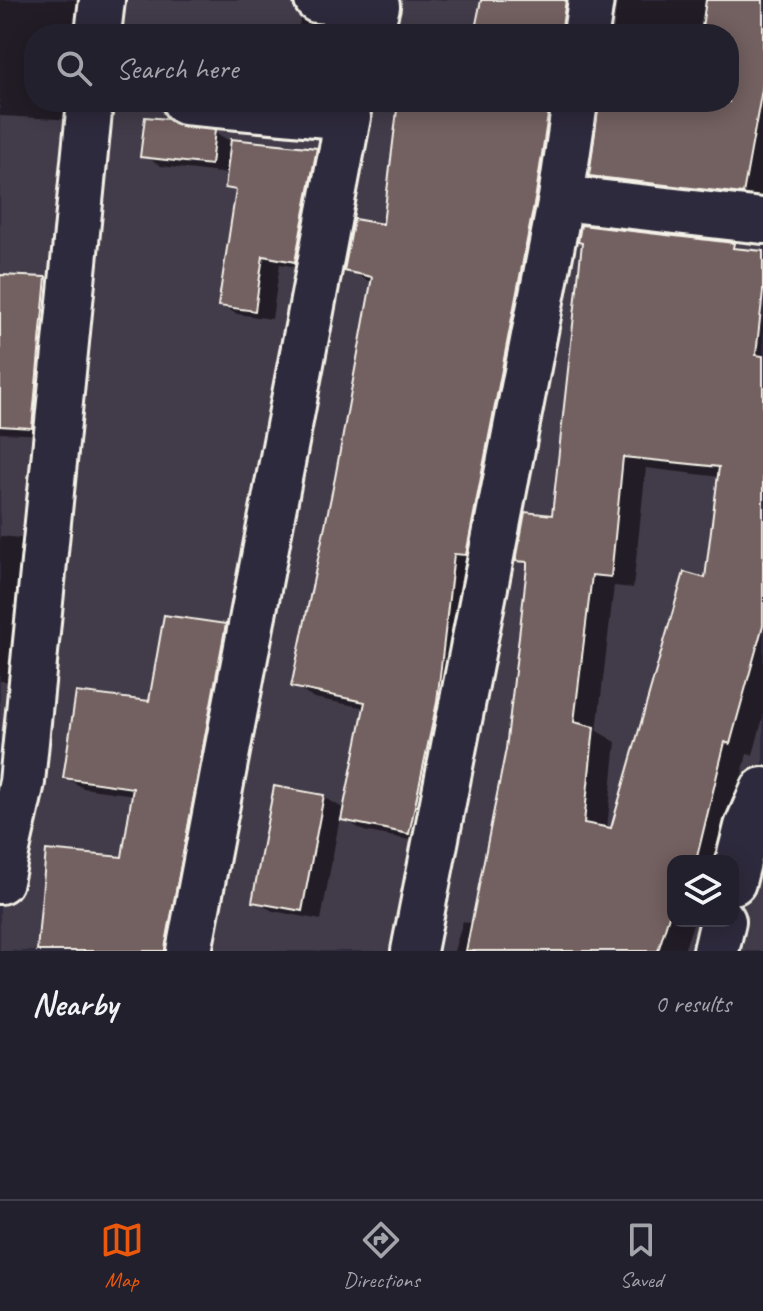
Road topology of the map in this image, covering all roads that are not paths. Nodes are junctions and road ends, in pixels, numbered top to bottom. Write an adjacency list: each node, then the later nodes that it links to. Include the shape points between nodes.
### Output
1 (102, 0): 5 (street)
2 (317, 0): 4 (street)
3 (591, 0): 6 (street)
4 (375, 13)
5 (99, 24)
6 (587, 24)
7 (89, 112): 14 (street, via 22,782)
8 (349, 112): 16 (street)
9 (574, 112): 10 (street)
10 (561, 198): 11 (street); 17 (street)
11 (763, 221)
12 (763, 790): 13 (street)
13 (739, 858)
14 (0, 881)
15 (722, 927): 18 (street)
16 (189, 951)
17 (414, 951)
18 (716, 951)

